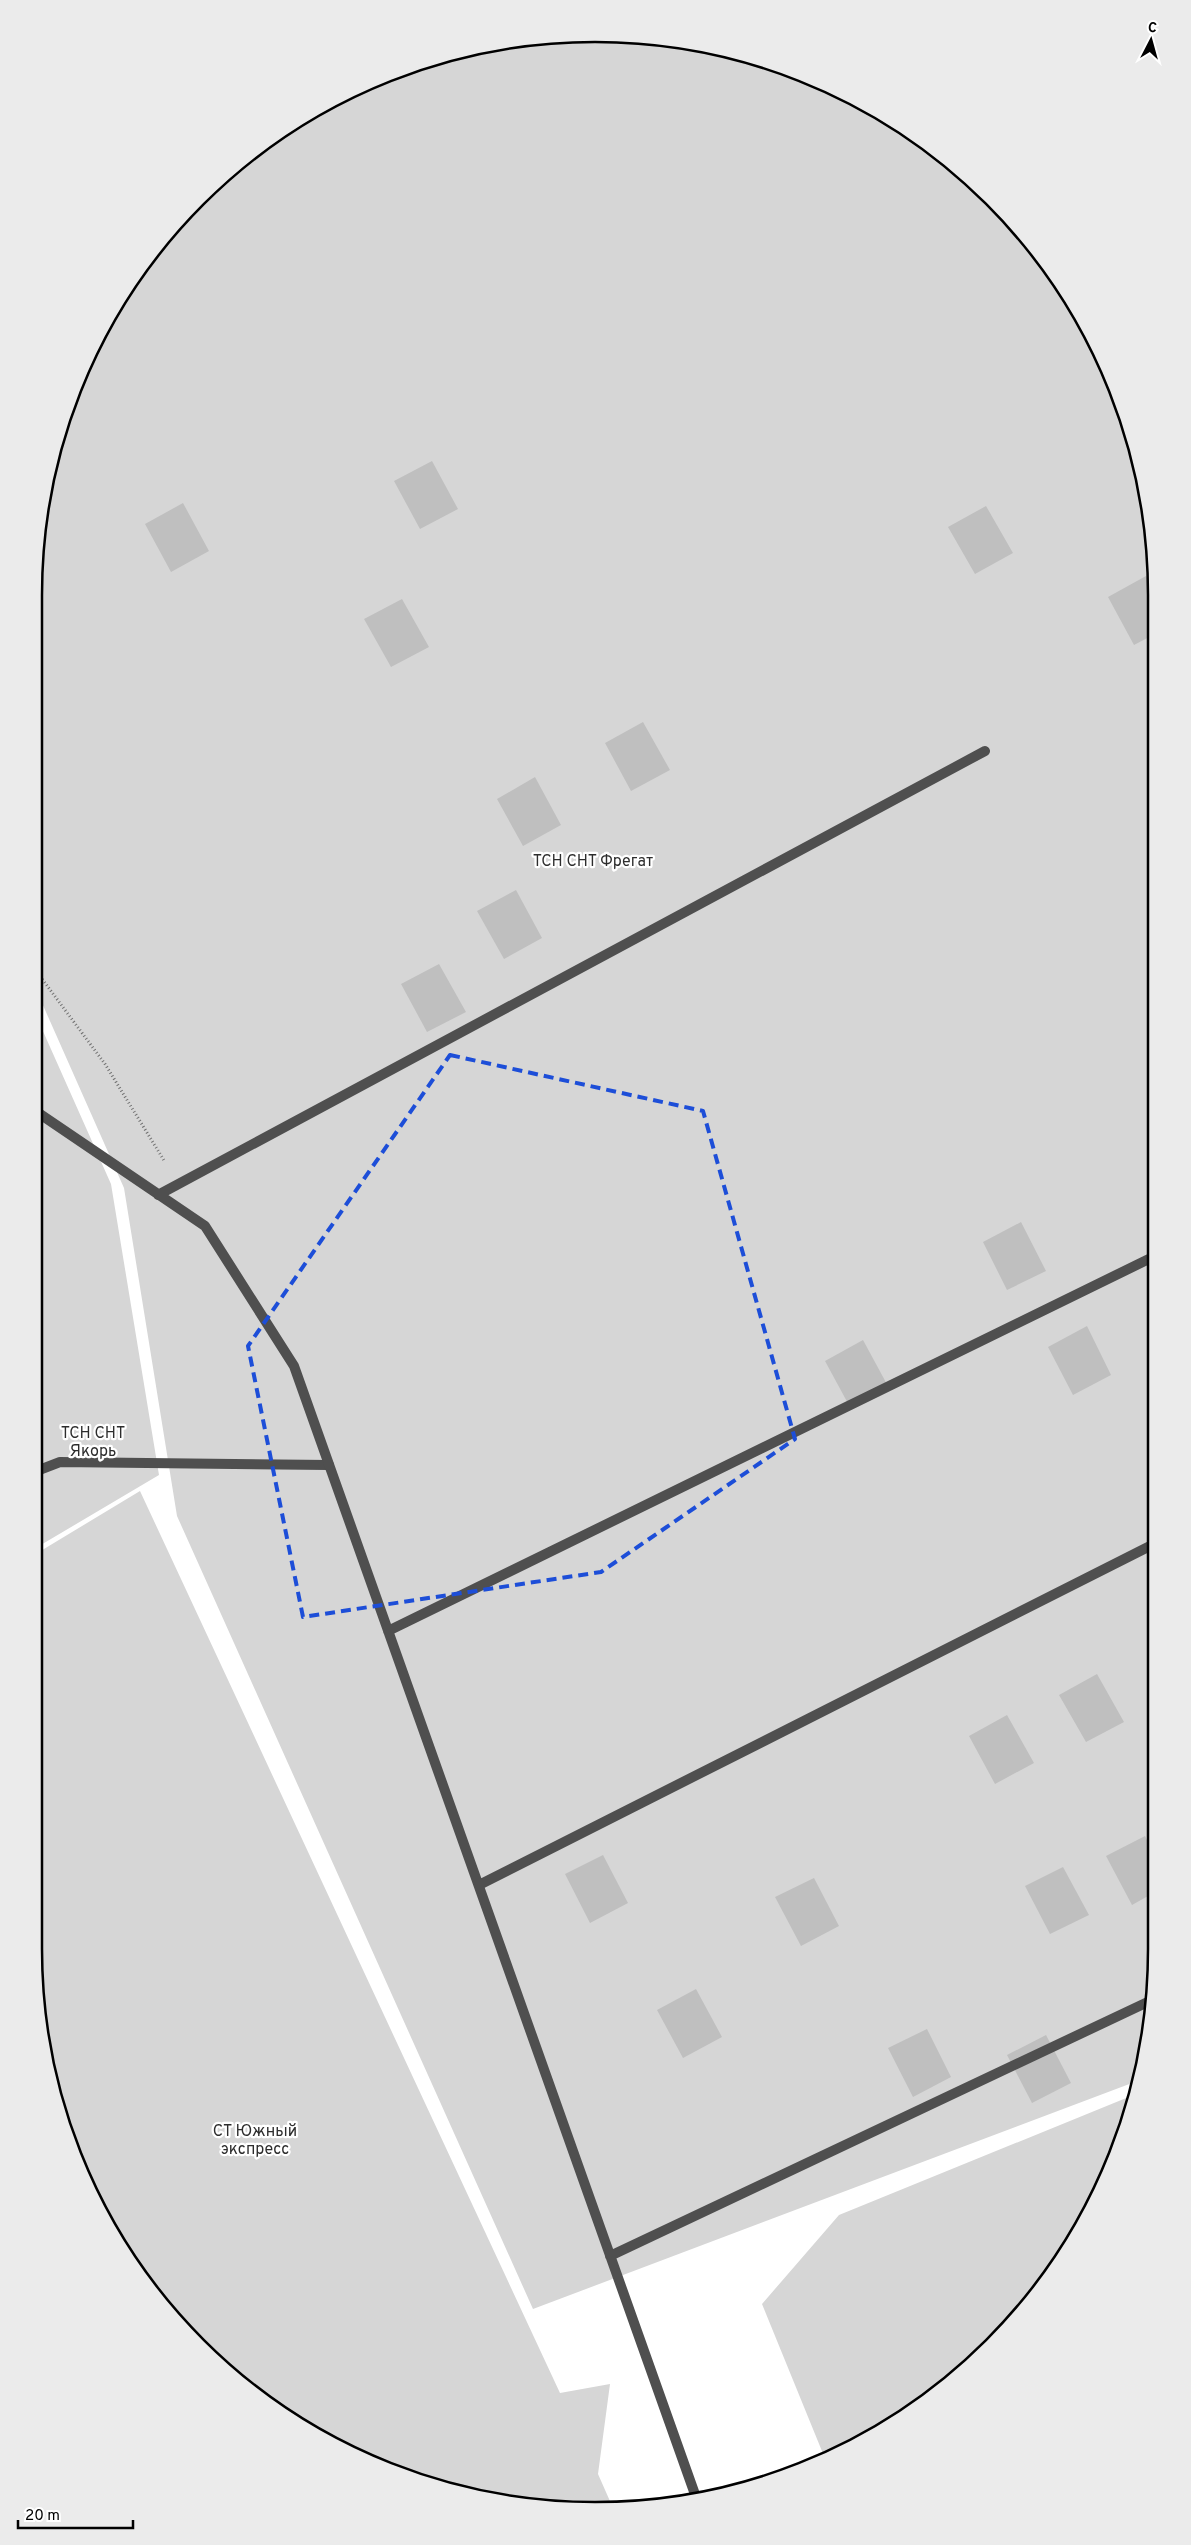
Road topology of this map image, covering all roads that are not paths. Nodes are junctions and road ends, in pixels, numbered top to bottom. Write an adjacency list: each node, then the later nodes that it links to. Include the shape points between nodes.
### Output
1 (985, 752): 3 (street)
2 (42, 1115): 3 (street)
3 (158, 1194): 5 (street, via 204,1226 294,1366)
4 (1148, 1259): 8 (street)
5 (329, 1465): 6 (street, via 60,1462); 8 (street)
6 (42, 1469)
7 (1148, 1547): 9 (street)
8 (388, 1631): 9 (street)
9 (479, 1885): 11 (street)
10 (1146, 2003): 11 (street)
11 (610, 2256): 12 (street)
12 (695, 2493)

